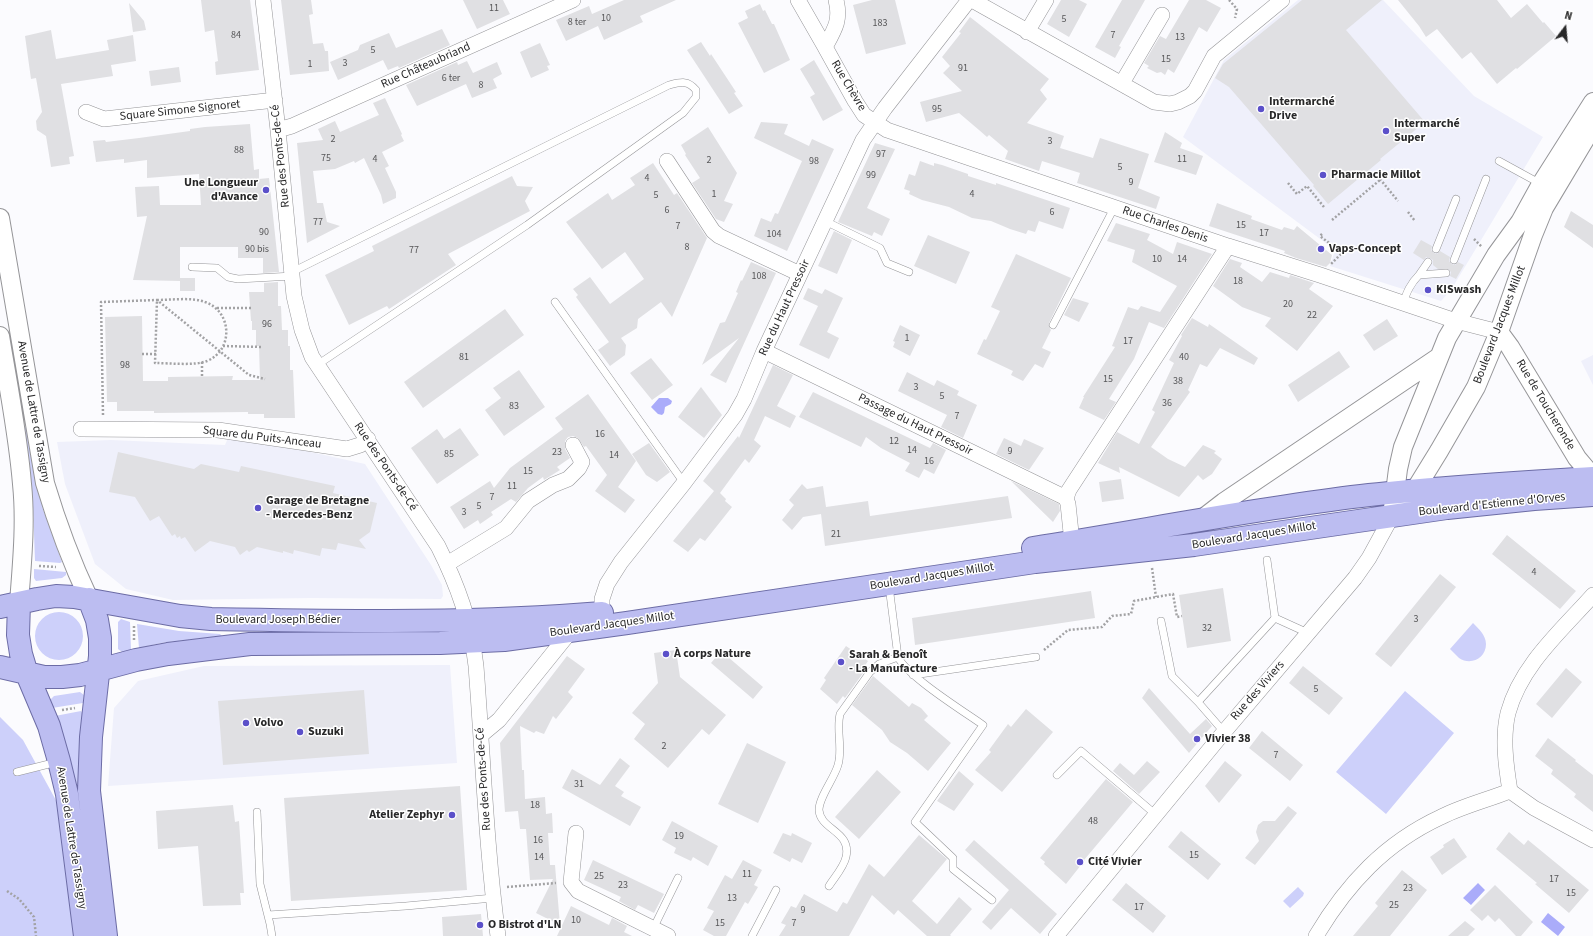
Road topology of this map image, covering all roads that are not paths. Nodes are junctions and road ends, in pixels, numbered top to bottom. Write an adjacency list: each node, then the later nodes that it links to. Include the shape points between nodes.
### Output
1 (263, 0): 13 (street, Rue des Ponts-de-Cé)
2 (573, 0): 18 (street, Rue Châteaubriand)
3 (798, 0): 11 (street, Rue Chèvre)
4 (836, 0): 11 (street, Rue Chèvre, via 838,19)
5 (968, 0): 16 (street, Rue du Haut Pressoir)
6 (972, 0): 10 (street)
7 (1046, 0): 10 (street)
8 (1282, 0): 12 (street, via 1214,56 1195,91 1184,100 1170,104 1154,102)
9 (1162, 15): 12 (street)
10 (1028, 32): 12 (street)
11 (825, 47): 16 (street, Rue Chèvre, via 864,115)
12 (1122, 83)
13 (275, 100): 15 (street, Square Simone Signoret, via 104,119); 18 (street, Rue des Ponts-de-Cé)
14 (1593, 102): 22 (street, Boulevard Jacques Millot)
15 (86, 112)
16 (875, 122): 24 (street, Rue Charles Denis, via 887,130); 26 (street, Rue du Haut Pressoir, via 863,140)
17 (1593, 126): 22 (street, Boulevard Jacques Millot)
18 (278, 130): 34 (street, Rue des Ponts-de-Cé)
19 (668, 161): 35 (street, via 713,232)
20 (1499, 161): 22 (lane)
21 (1486, 179): 29 (lane)
22 (1547, 188): 39 (street, Boulevard Jacques Millot, via 1496,255); 41 (street, Boulevard Jacques Millot, via 1544,208)
23 (1456, 199): 28 (lane)
24 (1114, 208): 27 (street, Rue Charles Denis); 40 (lane)
25 (0, 218): 61 (street, Avenue de Lattre de Tassigny, via 45,482 73,567)
26 (825, 221): 32 (lane, via 880,248 887,263); 35 (street, Rue du Haut Pressoir)
27 (1228, 246): 38 (street, Rue Charles Denis, via 1324,271); 53 (street, via 1077,477)
28 (1436, 248)
29 (1454, 260)
30 (1428, 262): 36 (lane)
31 (192, 267): 34 (lane, via 217,268 228,277 238,279)
32 (909, 272)
33 (1446, 273): 36 (lane)
34 (292, 274): 45 (street, Rue des Ponts-de-Cé, via 302,330); 45 (lane, via 669,85 683,82 692,85 696,90 696,97 683,113 527,225)
35 (800, 274): 43 (street, Rue du Haut Pressoir)
36 (1418, 275): 38 (lane)
37 (555, 302): 50 (lane)
38 (1403, 303): 39 (street, Rue Charles Denis)
39 (1456, 321): 41 (street, Rue Charles Denis); 44 (street, Boulevard Jacques Millot)
40 (1053, 325)
41 (1499, 332): 49 (street, Rue de Toucheronde, via 1577,458); 51 (street, Boulevard Jacques Millot, via 1476,387)
42 (0, 336): 62 (street, Avenue de Lattre de Tassigny, via 18,440 24,521)
43 (764, 351): 50 (street, Rue du Haut Pressoir, via 735,415); 53 (street, Passage du Haut Pressoir)
44 (1439, 357): 51 (street, Boulevard Jacques Millot, via 1403,447 1398,469); 55 (street, Boulevard Jacques Millot, via 1224,502)
45 (317, 365): 47 (street, Rue des Ponts-de-Cé)
46 (81, 429): 47 (street, Square du Puits-Anceau, via 218,430 347,449)
47 (368, 439): 58 (street, Rue des Ponts-de-Cé, via 438,546)
48 (572, 445): 58 (street, via 582,462 568,479 528,501 506,528)
49 (1593, 477): 51 (main road, Boulevard d'Estienne d'Orves)
50 (684, 483): 63 (street, Rue du Haut Pressoir, via 621,562 602,599)
51 (1405, 491): 54 (street, Boulevard Jacques Millot); 55 (main road, Boulevard Jacques Millot)
52 (1593, 495): 54 (main road, Boulevard d'Estienne d'Orves, via 1482,504)
53 (1066, 498): 56 (street)
54 (1392, 516): 59 (main road, Boulevard Jacques Millot, via 1194,545 1034,562); 68 (street, Rue des Viviers, via 1355,578)
55 (1202, 520): 56 (main road, Boulevard Jacques Millot)
56 (1072, 542): 63 (main road, Boulevard Jacques Millot)
57 (1267, 560): 64 (lane)
58 (447, 564): 65 (street, Rue des Ponts-de-Cé)
59 (889, 584): 67 (main road, Boulevard Jacques Millot); 70 (lane)
60 (1593, 595): 82 (street, via 1539,655 1515,694 1508,713 1505,737)
61 (89, 599): 62 (main road, via 56,596); 65 (main road, Boulevard Joseph Bédier, via 172,615 211,619); 73 (main road, via 100,638)
62 (10, 605): 74 (main road)
63 (602, 613): 65 (main road, Boulevard Jacques Millot)
64 (1275, 618): 68 (lane); 76 (lane)
65 (469, 620): 69 (street, Rue des Ponts-de-Cé)
66 (1161, 620): 76 (lane, via 1172,676)
67 (570, 632): 69 (main road, Boulevard Jacques Millot); 78 (street, via 499,720)
68 (1309, 633): 77 (street, Rue des Viviers)
69 (474, 642): 73 (main road, Boulevard Joseph Bédier, via 250,644 168,654); 78 (street, Rue des Ponts-de-Cé)
70 (898, 657): 75 (lane); 88 (lane, via 879,664 870,672 840,714 838,721 841,754 819,810 821,819 844,838 847,848 846,859)
71 (1036, 657): 75 (lane)
72 (0, 667): 74 (main road)
73 (98, 670): 74 (main road, via 62,677); 95 (main road, Avenue de Lattre de Tassigny, via 89,791)
74 (27, 674): 79 (main road, Avenue de Lattre de Tassigny, via 44,713)
75 (913, 675): 91 (lane, via 983,725 915,822 954,858 953,869)
76 (1198, 702): 77 (lane)
77 (1224, 732): 84 (street, Rue des Viviers)
78 (481, 735): 90 (street, Rue des Ponts-de-Cé)
79 (59, 761): 80 (lane); 94 (main road, Avenue de Lattre de Tassigny, via 67,794)
80 (17, 772)
81 (1057, 775): 84 (lane, via 1081,752)
82 (1510, 791): 86 (street, via 1534,808); 101 (street, via 1441,816 1402,840 1353,882)
83 (257, 812): 92 (lane, via 260,884)
84 (1155, 814): 100 (street, Rue des Viviers)
85 (576, 833): 93 (street, via 571,882 578,891)
86 (1593, 840)
87 (678, 878): 93 (lane)
88 (829, 886)
89 (776, 890): 99 (lane)
90 (493, 898): 92 (lane); 97 (street, Rue des Ponts-de-Cé)
91 (992, 900)
92 (268, 914): 96 (lane)
93 (653, 929): 98 (street)
94 (85, 936)
95 (106, 936)
96 (272, 936)
97 (498, 936)
98 (668, 936)
99 (752, 936)
100 (1056, 936)
101 (1316, 936)

